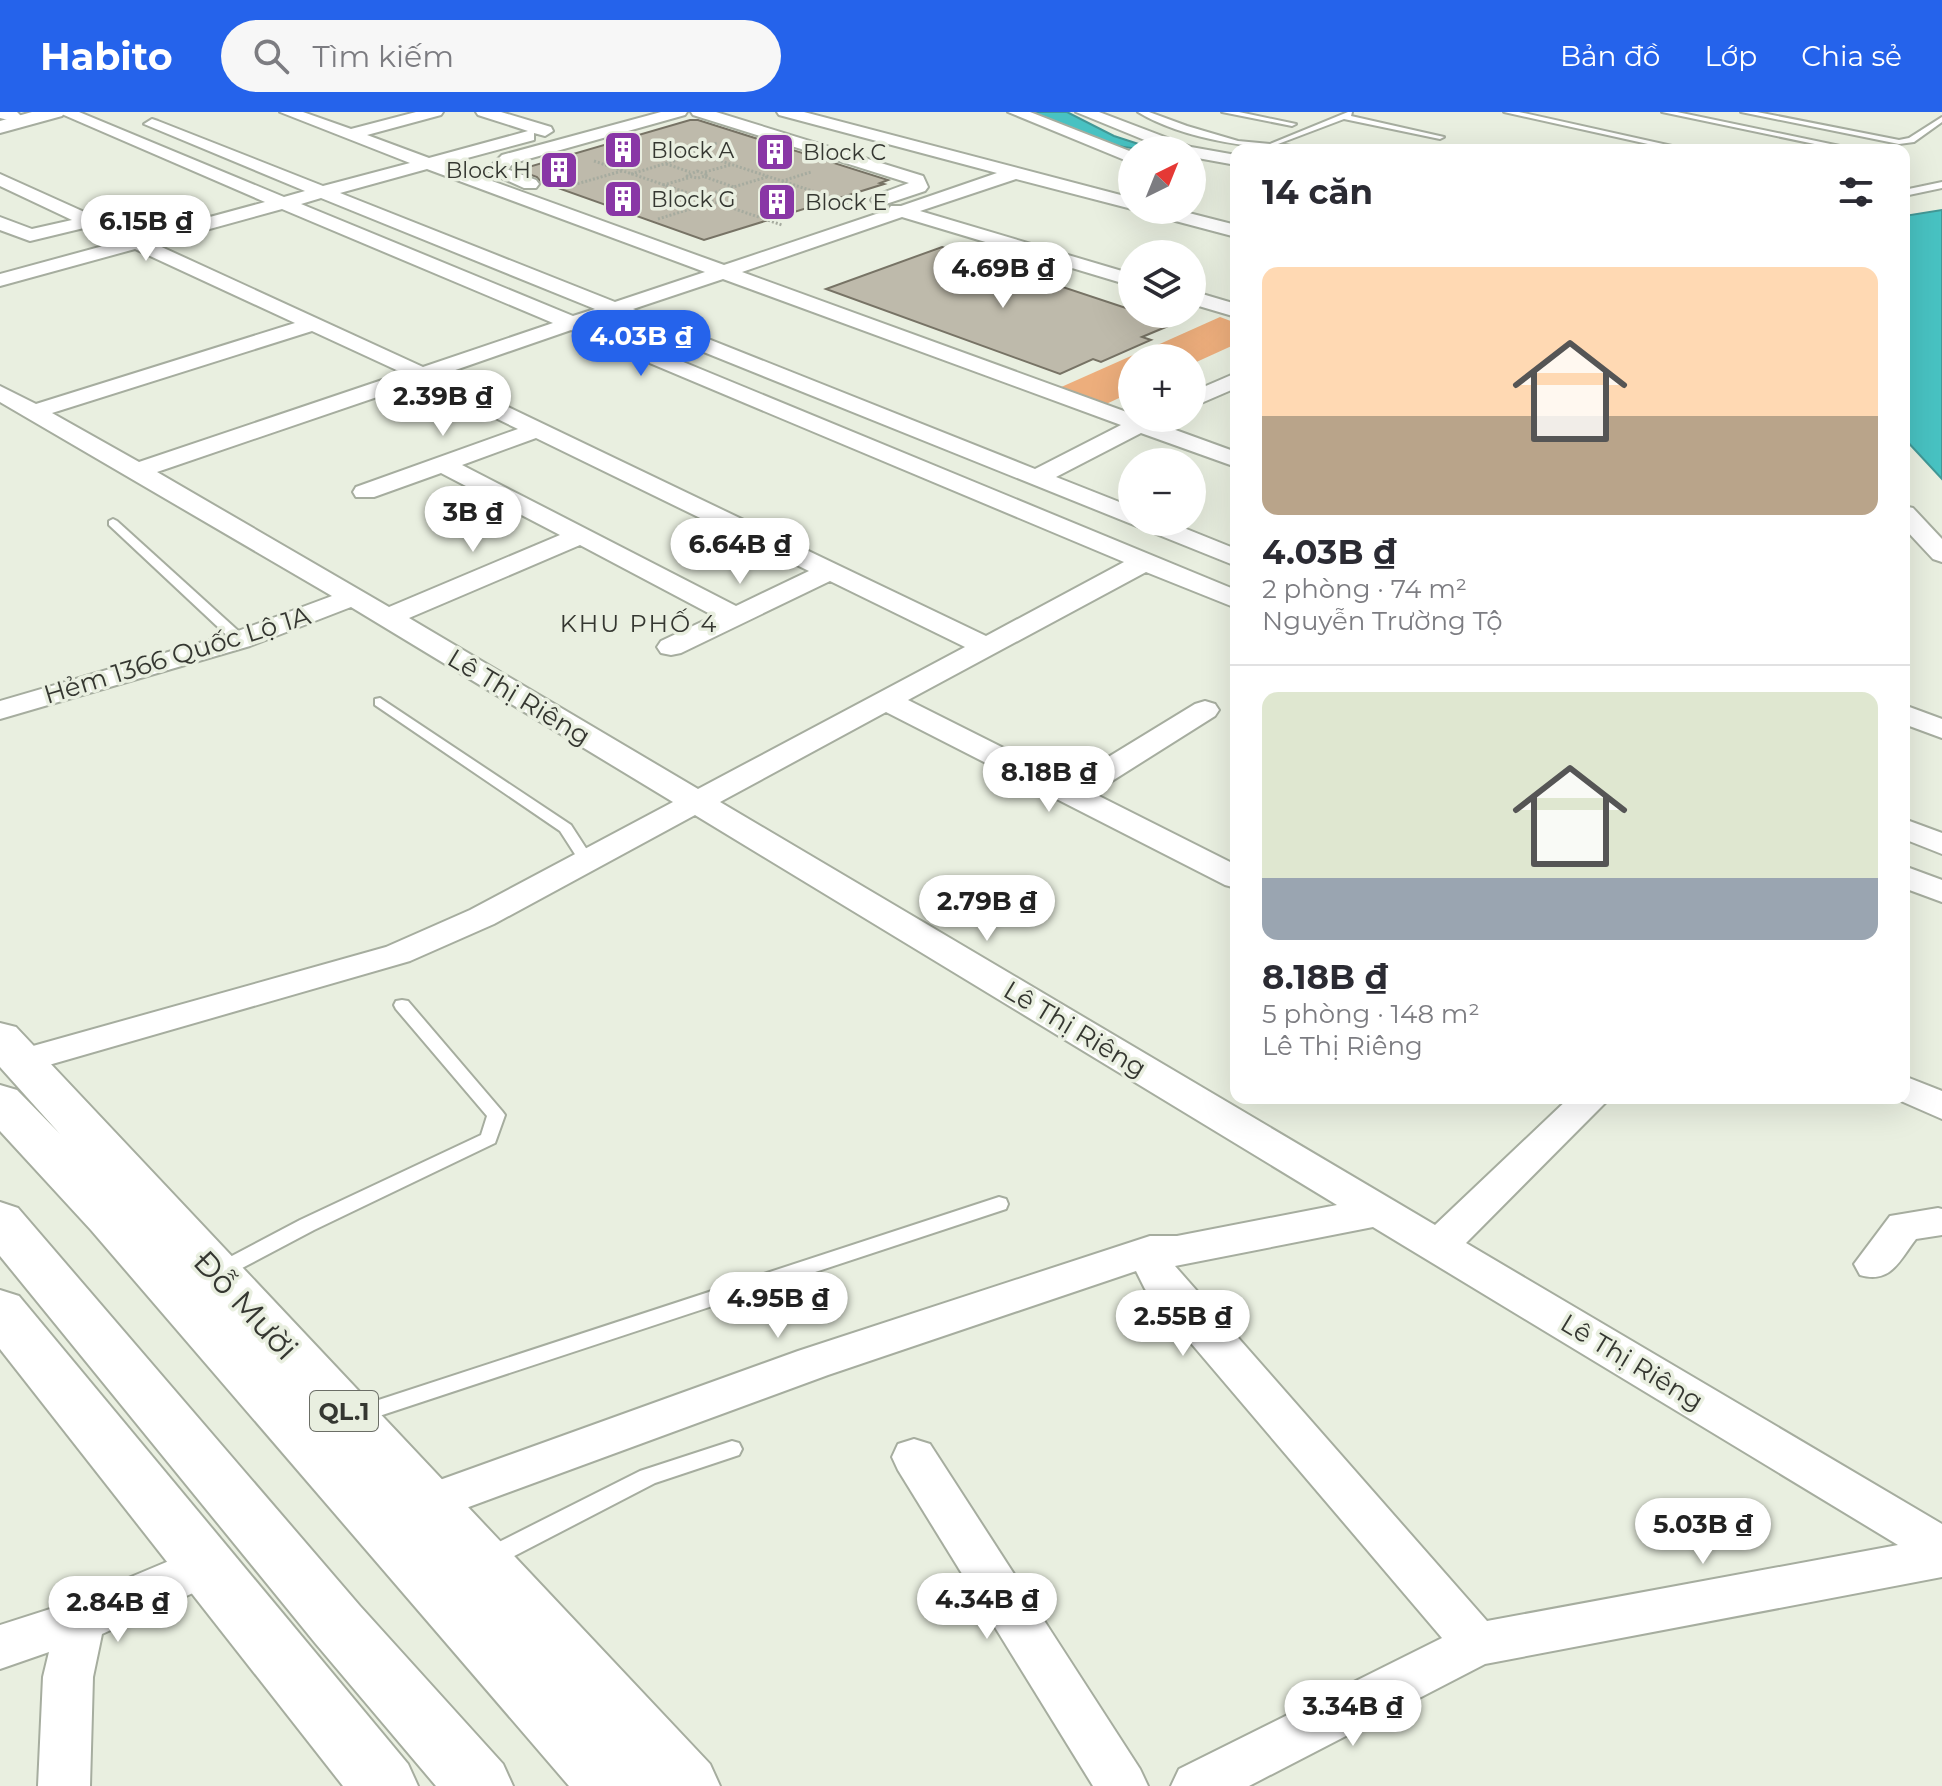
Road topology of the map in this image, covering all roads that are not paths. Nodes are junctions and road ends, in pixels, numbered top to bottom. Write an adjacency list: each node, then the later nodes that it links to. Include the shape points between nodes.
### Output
1 (55, 112): 20 (street)
2 (65, 112): 43 (street)
3 (288, 112): 25 (street)
4 (435, 112): 25 (street)
5 (484, 112): 28 (street)
6 (679, 112): 23 (street)
7 (699, 112): 44 (street, via 917,180 919,187)
8 (785, 112): 37 (street)
9 (1016, 112): 33 (street)
10 (1084, 112): 26 (street)
11 (1142, 112): 19 (lane)
12 (1178, 112): 19 (lane)
13 (1226, 112): 24 (lane)
14 (1353, 112): 18 (lane)
15 (1508, 112): 31 (lane)
16 (1666, 112): 32 (lane)
17 (1745, 112): 22 (lane, via 1899,142)
18 (1342, 116): 27 (lane); 30 (lane)
19 (1155, 117): 29 (lane)
20 (8, 118)
21 (135, 118): 40 (street)
22 (1942, 119)
23 (617, 120): 28 (street)
24 (1292, 124)
25 (348, 135): 36 (street)
26 (1148, 136)
27 (1440, 137)
28 (549, 139): 36 (street); 53 (street, via 495,171)
29 (1249, 144)
30 (1266, 144)
31 (1658, 144)
32 (1825, 144)
33 (1118, 152)
34 (1206, 155): 35 (street)
35 (1230, 159)
36 (427, 164): 40 (street); 54 (street)
37 (1012, 174): 42 (street); 45 (street)
38 (4, 184): 46 (street)
39 (1942, 185): 41 (lane)
40 (325, 192): 43 (street); 58 (street)
41 (1910, 192)
42 (1118, 200)
43 (281, 204): 52 (street); 61 (street)
44 (866, 204): 45 (street); 49 (street)
45 (901, 211): 54 (street); 55 (street)
46 (90, 221): 47 (street, via 30,235); 51 (street)
47 (0, 223)
48 (1206, 223): 50 (street)
49 (792, 229)
50 (1230, 229)
51 (115, 233)
52 (138, 243): 56 (street); 60 (street)
53 (708, 245)
54 (722, 272): 58 (street); 66 (street)
55 (1118, 276)
56 (0, 280)
57 (1206, 301): 59 (street)
58 (615, 309): 61 (street); 74 (street)
59 (1230, 309)
60 (314, 324): 62 (street); 67 (street)
61 (571, 324): 62 (street); 83 (street)
62 (422, 374): 68 (street); 73 (street)
63 (1230, 383): 65 (street)
64 (0, 393): 67 (street, Lê Thị Riêng)
65 (1206, 394)
66 (1118, 411)
67 (33, 412): 73 (street, Lê Thị Riêng)
68 (537, 430): 72 (street); 84 (street)
69 (1125, 432): 74 (street)
70 (1171, 432): 71 (street)
71 (1230, 457)
72 (442, 464): 75 (street); 79 (street)
73 (134, 472): 85 (street, Lê Thị Riêng)
74 (1037, 477): 76 (street)
75 (365, 492)
76 (1118, 510)
77 (1910, 519): 81 (street)
78 (113, 523): 89 (lane)
79 (580, 536): 87 (street); 88 (street)
80 (1182, 536): 82 (street)
81 (1942, 554)
82 (1230, 556)
83 (1144, 562): 86 (street); 91 (street)
84 (830, 571): 87 (street); 91 (street)
85 (353, 597): 88 (street, Lê Thị Riêng); 89 (street, Hẻm 1366 Quốc Lộ 1A)
86 (1230, 598)
87 (735, 616): 90 (street)
88 (386, 618): 99 (street, Lê Thị Riêng)
89 (240, 640): 94 (street, Hẻm 1366 Quốc Lộ 1A)
90 (671, 647)
91 (987, 647): 92 (street)
92 (887, 701): 98 (street); 99 (street)
93 (380, 702): 102 (lane, via 566,828)
94 (0, 710)
95 (1205, 710): 98 (street)
96 (1910, 716): 97 (street)
97 (1942, 729)
98 (1070, 794): 103 (street)
99 (696, 802): 102 (street); 112 (street, Lê Thị Riêng)
100 (1910, 831): 101 (street)
101 (1942, 844)
102 (585, 859): 107 (street, via 482,917 398,954)
103 (1230, 875)
104 (1910, 879): 105 (street)
105 (1942, 892)
106 (402, 1005): 118 (lane, via 496,1115 489,1139)
107 (7, 1067): 118 (highway, Đỗ Mười / QL.1); 135 (highway, Đỗ Mười / QL.1, via 109,1217)
108 (1910, 1091): 110 (street)
109 (1585, 1104): 115 (street)
110 (1942, 1106)
111 (999, 1204): 120 (lane)
112 (1380, 1211): 115 (street, Lê Thị Riêng); 116 (street, via 1177,1251)
113 (1941, 1217): 117 (street, via 1904,1226)
114 (0, 1221): 129 (highway)
115 (1438, 1246): 124 (street, Lê Thị Riêng)
116 (1150, 1251): 123 (street, via 813,1363); 130 (street, via 1159,1278)
117 (1874, 1264)
118 (217, 1273): 120 (highway, Đỗ Mười / QL.1)
119 (0, 1310): 127 (highway)
120 (350, 1418): 123 (highway, Đỗ Mười / QL.1)
121 (732, 1449): 126 (lane, via 648,1477)
122 (914, 1457): 137 (street)
123 (428, 1503): 126 (highway, Đỗ Mười / QL.1)
124 (1942, 1548)
125 (1942, 1557): 130 (street)
126 (480, 1562): 136 (highway, Đỗ Mười / QL.1)
127 (207, 1565): 128 (street); 129 (highway); 133 (highway)
128 (80, 1621): 131 (street); 132 (street, via 68,1677)
129 (338, 1625): 134 (highway)
130 (1477, 1644): 138 (street)
131 (0, 1647)
132 (64, 1786)
133 (384, 1786)
134 (479, 1786)
135 (612, 1786)
136 (686, 1786)
137 (1122, 1786)
138 (1197, 1786)

